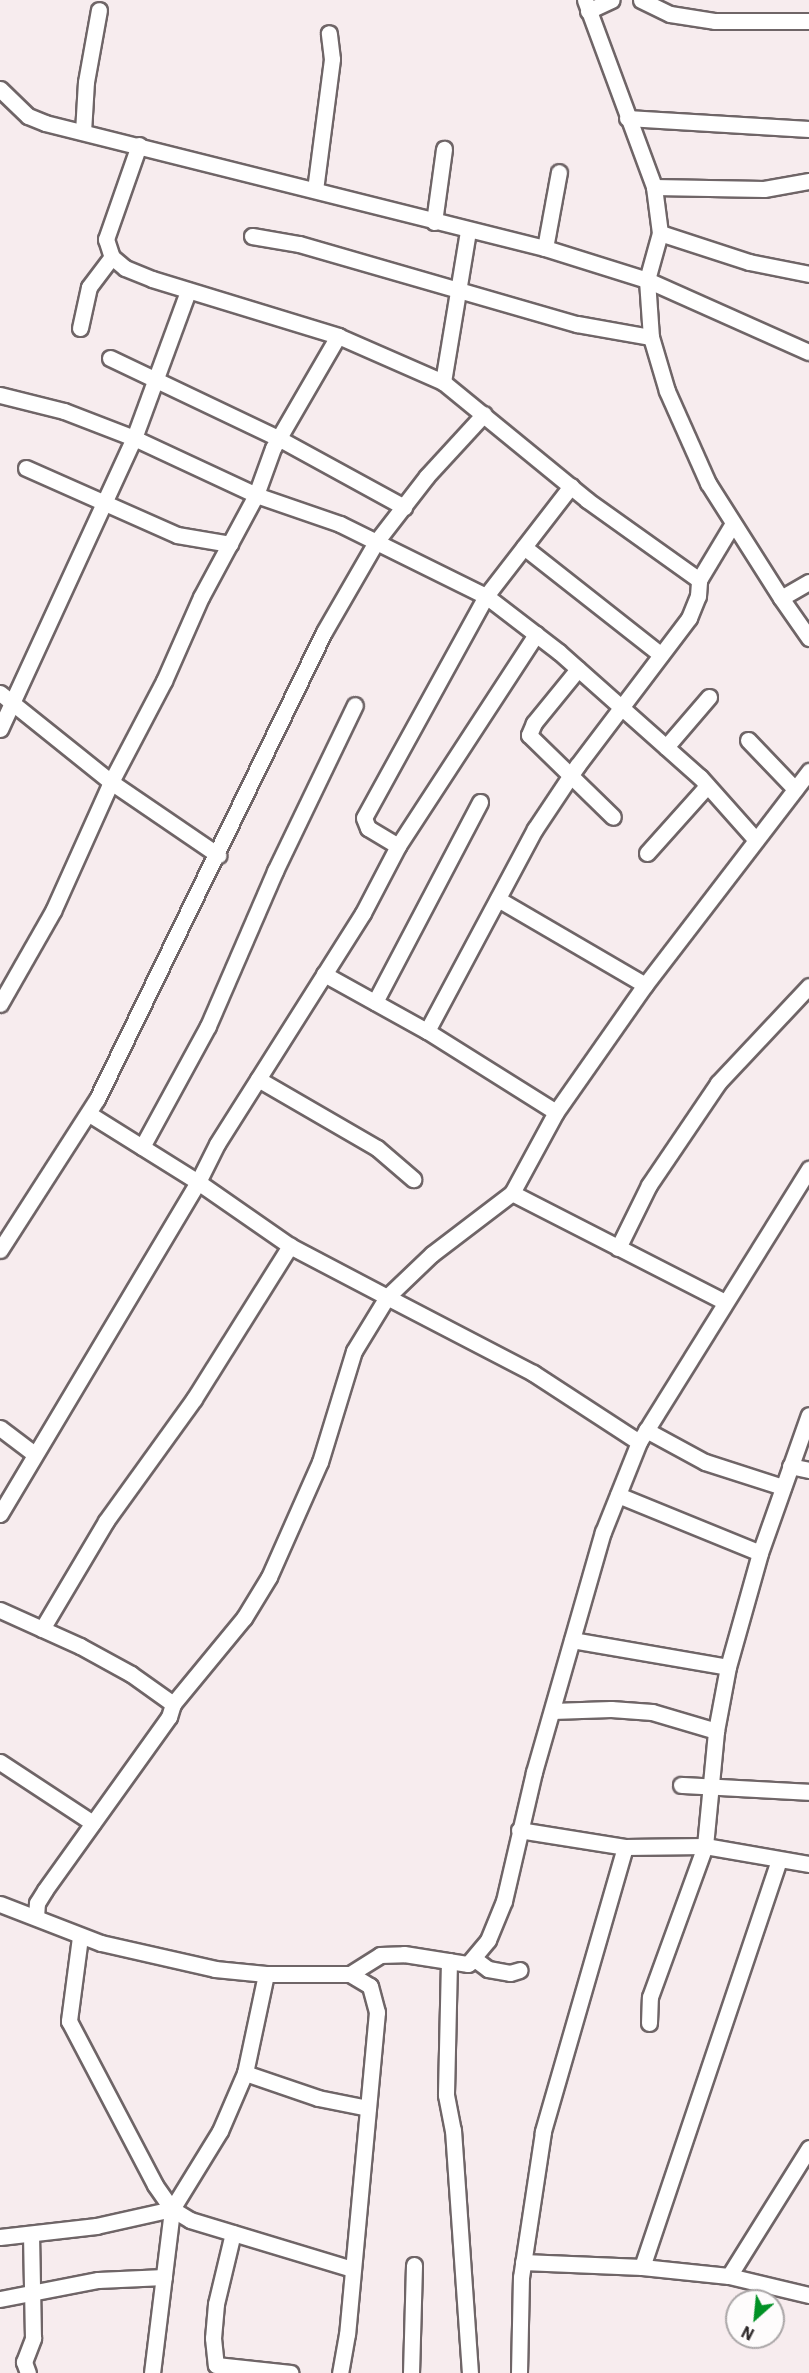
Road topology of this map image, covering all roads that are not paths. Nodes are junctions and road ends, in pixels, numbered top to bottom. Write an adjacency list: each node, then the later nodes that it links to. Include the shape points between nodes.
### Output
1 (612, 0): 3 (street)
2 (641, 0): 5 (street, via 670,15 715,21)
3 (586, 6): 8 (street)
4 (99, 10): 10 (street, via 86,82)
5 (809, 21)
6 (329, 33): 16 (street, via 332,59)
7 (0, 88): 10 (street, via 28,116)
8 (627, 118): 9 (street); 15 (street)
9 (809, 129)
10 (83, 132): 11 (street)
11 (139, 145): 16 (street); 22 (street, via 106,239)
12 (444, 149): 17 (street)
13 (559, 172): 21 (street)
14 (809, 181): 15 (street, via 765,189)
15 (654, 187): 19 (street)
16 (315, 190): 17 (street)
17 (434, 222): 18 (street)
18 (468, 231): 21 (street); 26 (street)
19 (660, 233): 23 (street, via 749,262); 24 (street)
20 (252, 236): 26 (street, via 299,244)
21 (545, 248): 24 (street)
22 (112, 257): 25 (street, via 125,268); 27 (street, via 89,287)
23 (809, 274)
24 (647, 280): 29 (street); 30 (street)
25 (188, 291): 28 (street); 32 (street)
26 (458, 291): 29 (street, via 577,324); 33 (street)
27 (80, 328)
28 (338, 336): 33 (street); 37 (street)
29 (651, 337): 43 (street, via 667,391 708,483)
30 (809, 352)
31 (110, 358): 32 (street)
32 (155, 380): 36 (street); 37 (street)
33 (443, 382): 35 (street)
34 (0, 395): 36 (street, via 64,411)
35 (484, 414): 39 (street); 42 (street)
36 (134, 438): 40 (street); 41 (street)
37 (278, 438): 40 (street); 42 (street)
38 (26, 468): 41 (street)
39 (571, 486): 46 (street); 47 (street)
40 (256, 495): 44 (street, via 340,524); 45 (street)
41 (105, 501): 45 (street, via 177,535); 58 (street)
42 (404, 507): 44 (street)
43 (732, 525): 47 (street); 50 (street)
44 (376, 542): 49 (street); 73 (street, via 324,632)
45 (230, 544): 65 (street)
46 (524, 547): 49 (street); 53 (street)
47 (699, 580): 53 (street, via 698,596 689,618)
48 (809, 582): 50 (street)
49 (486, 596): 51 (street); 71 (street, via 364,818 368,828)
50 (781, 598): 52 (street)
51 (536, 634): 54 (street); 71 (street)
52 (809, 638)
53 (661, 655): 59 (street)
54 (578, 669): 59 (street); 64 (street, via 534,723 529,735)
55 (0, 693): 58 (street)
56 (709, 697): 62 (street)
57 (355, 705): 84 (street, via 275,871 208,1026)
58 (13, 706): 60 (street); 65 (street)
59 (621, 707): 62 (street); 64 (street)
60 (0, 729)
61 (748, 740): 67 (street)
62 (666, 747): 66 (street)
63 (809, 771): 67 (street)
64 (570, 777): 69 (street); 74 (street)
65 (111, 782): 73 (street); 79 (street, via 53,911)
66 (707, 786): 70 (street); 72 (street)
67 (795, 789): 70 (street)
68 (480, 802): 78 (street)
69 (613, 817)
70 (756, 840): 76 (street)
71 (398, 846): 75 (street, via 363,913)
72 (647, 853)
73 (218, 855): 83 (street)
74 (498, 899): 76 (street); 80 (street)
75 (324, 974): 78 (street); 81 (street)
76 (645, 985): 82 (street)
77 (809, 986): 90 (street, via 718,1083 649,1185)
78 (375, 1002): 80 (street)
79 (0, 1004)
80 (427, 1031): 82 (street)
81 (258, 1079): 86 (street, via 377,1148); 87 (street)
82 (556, 1112): 88 (street)
83 (89, 1113): 84 (street); 91 (street)
84 (142, 1147): 87 (street)
85 (809, 1168): 93 (street)
86 (413, 1179)
87 (198, 1182): 89 (street); 97 (street)
88 (512, 1193): 90 (street); 92 (street, via 432,1254)
89 (290, 1246): 92 (street); 105 (street, via 194,1399 106,1521)
90 (618, 1248): 93 (street)
91 (0, 1250)
92 (387, 1296): 96 (street, via 525,1368); 108 (street, via 354,1351 320,1462 269,1577 244,1618)
93 (725, 1302): 96 (street)
94 (809, 1415): 98 (street)
95 (0, 1428): 97 (street)
96 (642, 1436): 100 (street, via 705,1462); 101 (street)
97 (33, 1453): 102 (street)
98 (790, 1466): 99 (street); 100 (street)
99 (809, 1470)
100 (783, 1487): 103 (street)
101 (618, 1495): 103 (street); 106 (street)
102 (0, 1514)
103 (760, 1552): 107 (street)
104 (0, 1610): 105 (street)
105 (42, 1629): 108 (street, via 131,1674)
106 (572, 1640): 107 (street); 109 (street)
107 (728, 1666): 110 (street)
108 (173, 1704): 115 (street, via 169,1717)
109 (552, 1711): 110 (street, via 652,1712); 116 (street)
110 (716, 1731): 112 (street)
111 (0, 1762): 115 (street)
112 (711, 1784): 113 (street); 114 (street); 117 (street)
113 (681, 1785)
114 (809, 1792)
115 (93, 1822): 122 (street, via 37,1903)
116 (519, 1830): 118 (street); 124 (street, via 504,1901)
117 (705, 1846): 118 (street); 119 (street); 129 (street, via 650,1997)
118 (625, 1847): 137 (street, via 543,2132)
119 (779, 1860): 120 (street); 139 (street)
120 (809, 1864)
121 (0, 1904): 122 (street)
122 (36, 1917): 123 (street)
123 (80, 1937): 127 (street, via 215,1969); 133 (street, via 69,2020 149,2175)
124 (476, 1960): 125 (street, via 468,1964); 126 (street, via 488,1969 510,1973)
125 (449, 1961): 128 (street, via 404,1954 380,1955); 151 (street, via 446,2095 453,2130)
126 (519, 1970)
127 (267, 1974): 128 (street); 130 (street)
128 (350, 1974): 131 (street, via 363,1979 377,2001)
129 (649, 2023)
130 (245, 2073): 131 (street, via 318,2097); 133 (street, via 220,2131)
131 (368, 2108): 140 (street)
132 (809, 2148): 141 (street)
133 (172, 2210): 134 (street, via 190,2220); 135 (street, via 96,2226); 142 (street)
134 (233, 2233): 140 (street); 148 (street, via 216,2304 216,2365)
135 (31, 2234): 136 (street); 143 (street)
136 (0, 2237)
137 (523, 2262): 139 (street); 152 (street)
138 (414, 2265): 150 (street)
139 (642, 2267): 141 (street)
140 (352, 2270): 149 (street)
141 (729, 2276): 144 (street)
142 (164, 2277): 143 (street, via 98,2280); 147 (street)
143 (33, 2294): 145 (street); 146 (street, via 33,2338 24,2362)
144 (809, 2295)
145 (0, 2300)
146 (28, 2373)
147 (152, 2373)
148 (291, 2373)
149 (340, 2373)
150 (411, 2373)
151 (470, 2373)
152 (519, 2373)

